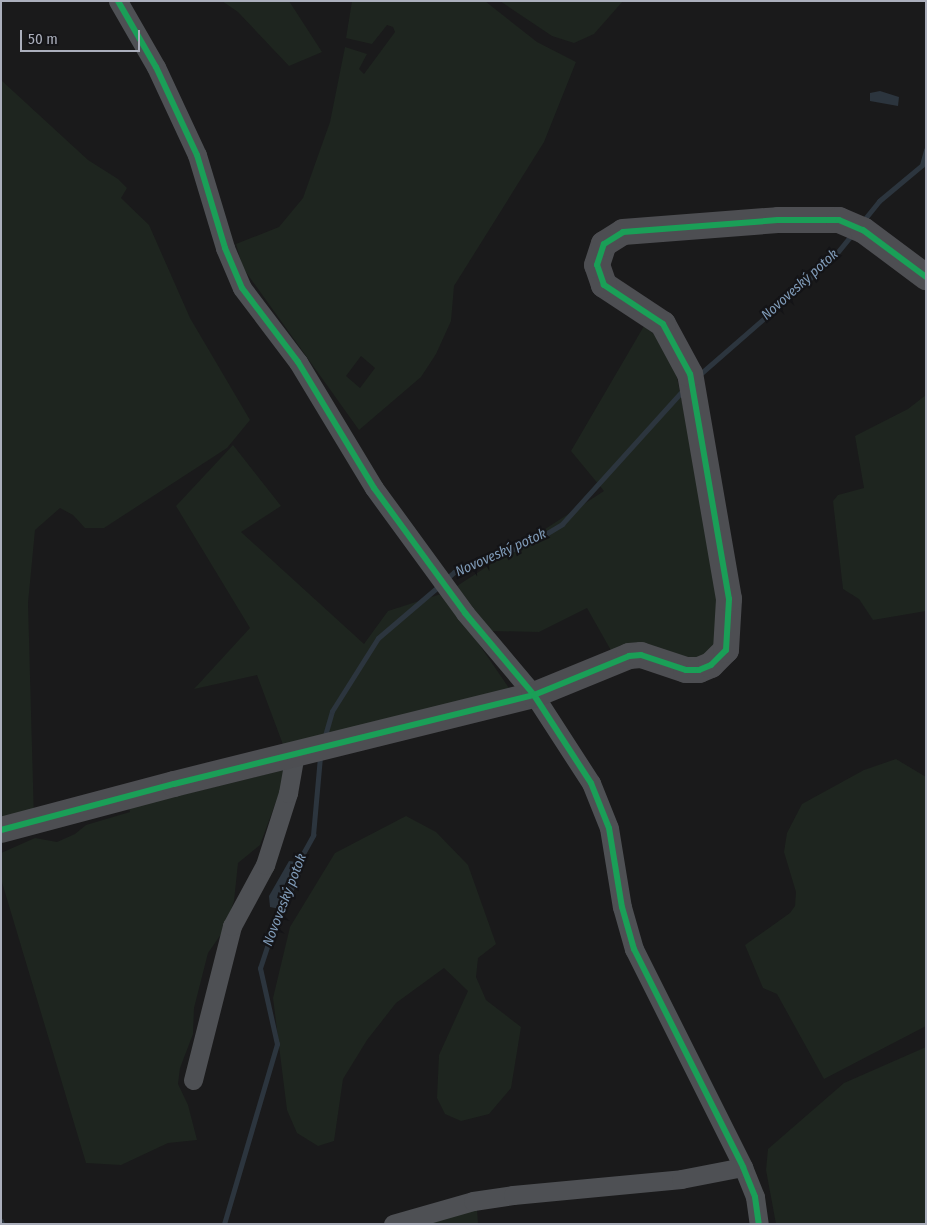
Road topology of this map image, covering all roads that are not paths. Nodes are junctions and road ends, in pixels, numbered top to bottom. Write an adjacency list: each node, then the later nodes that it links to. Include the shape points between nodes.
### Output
1 (118, 1): 3 (street, via 156,67 197,155 225,248 242,288 298,362 374,488 464,613)
2 (926, 277): 3 (street, via 863,230 839,220 778,220 623,232 604,244 597,265 604,285 663,324 690,374 729,599 726,650 711,665 699,670 667,666 642,655 630,656)
3 (534, 695): 4 (street); 7 (street, via 591,783 609,828 622,907 634,949)
4 (296, 754): 5 (street); 6 (street, via 288,793 265,865 232,926)
5 (1, 830)
6 (193, 1080)
7 (743, 1167): 8 (street, via 681,1178 513,1195 456,1206); 9 (street, via 755,1197)
8 (393, 1224)
9 (759, 1224)

